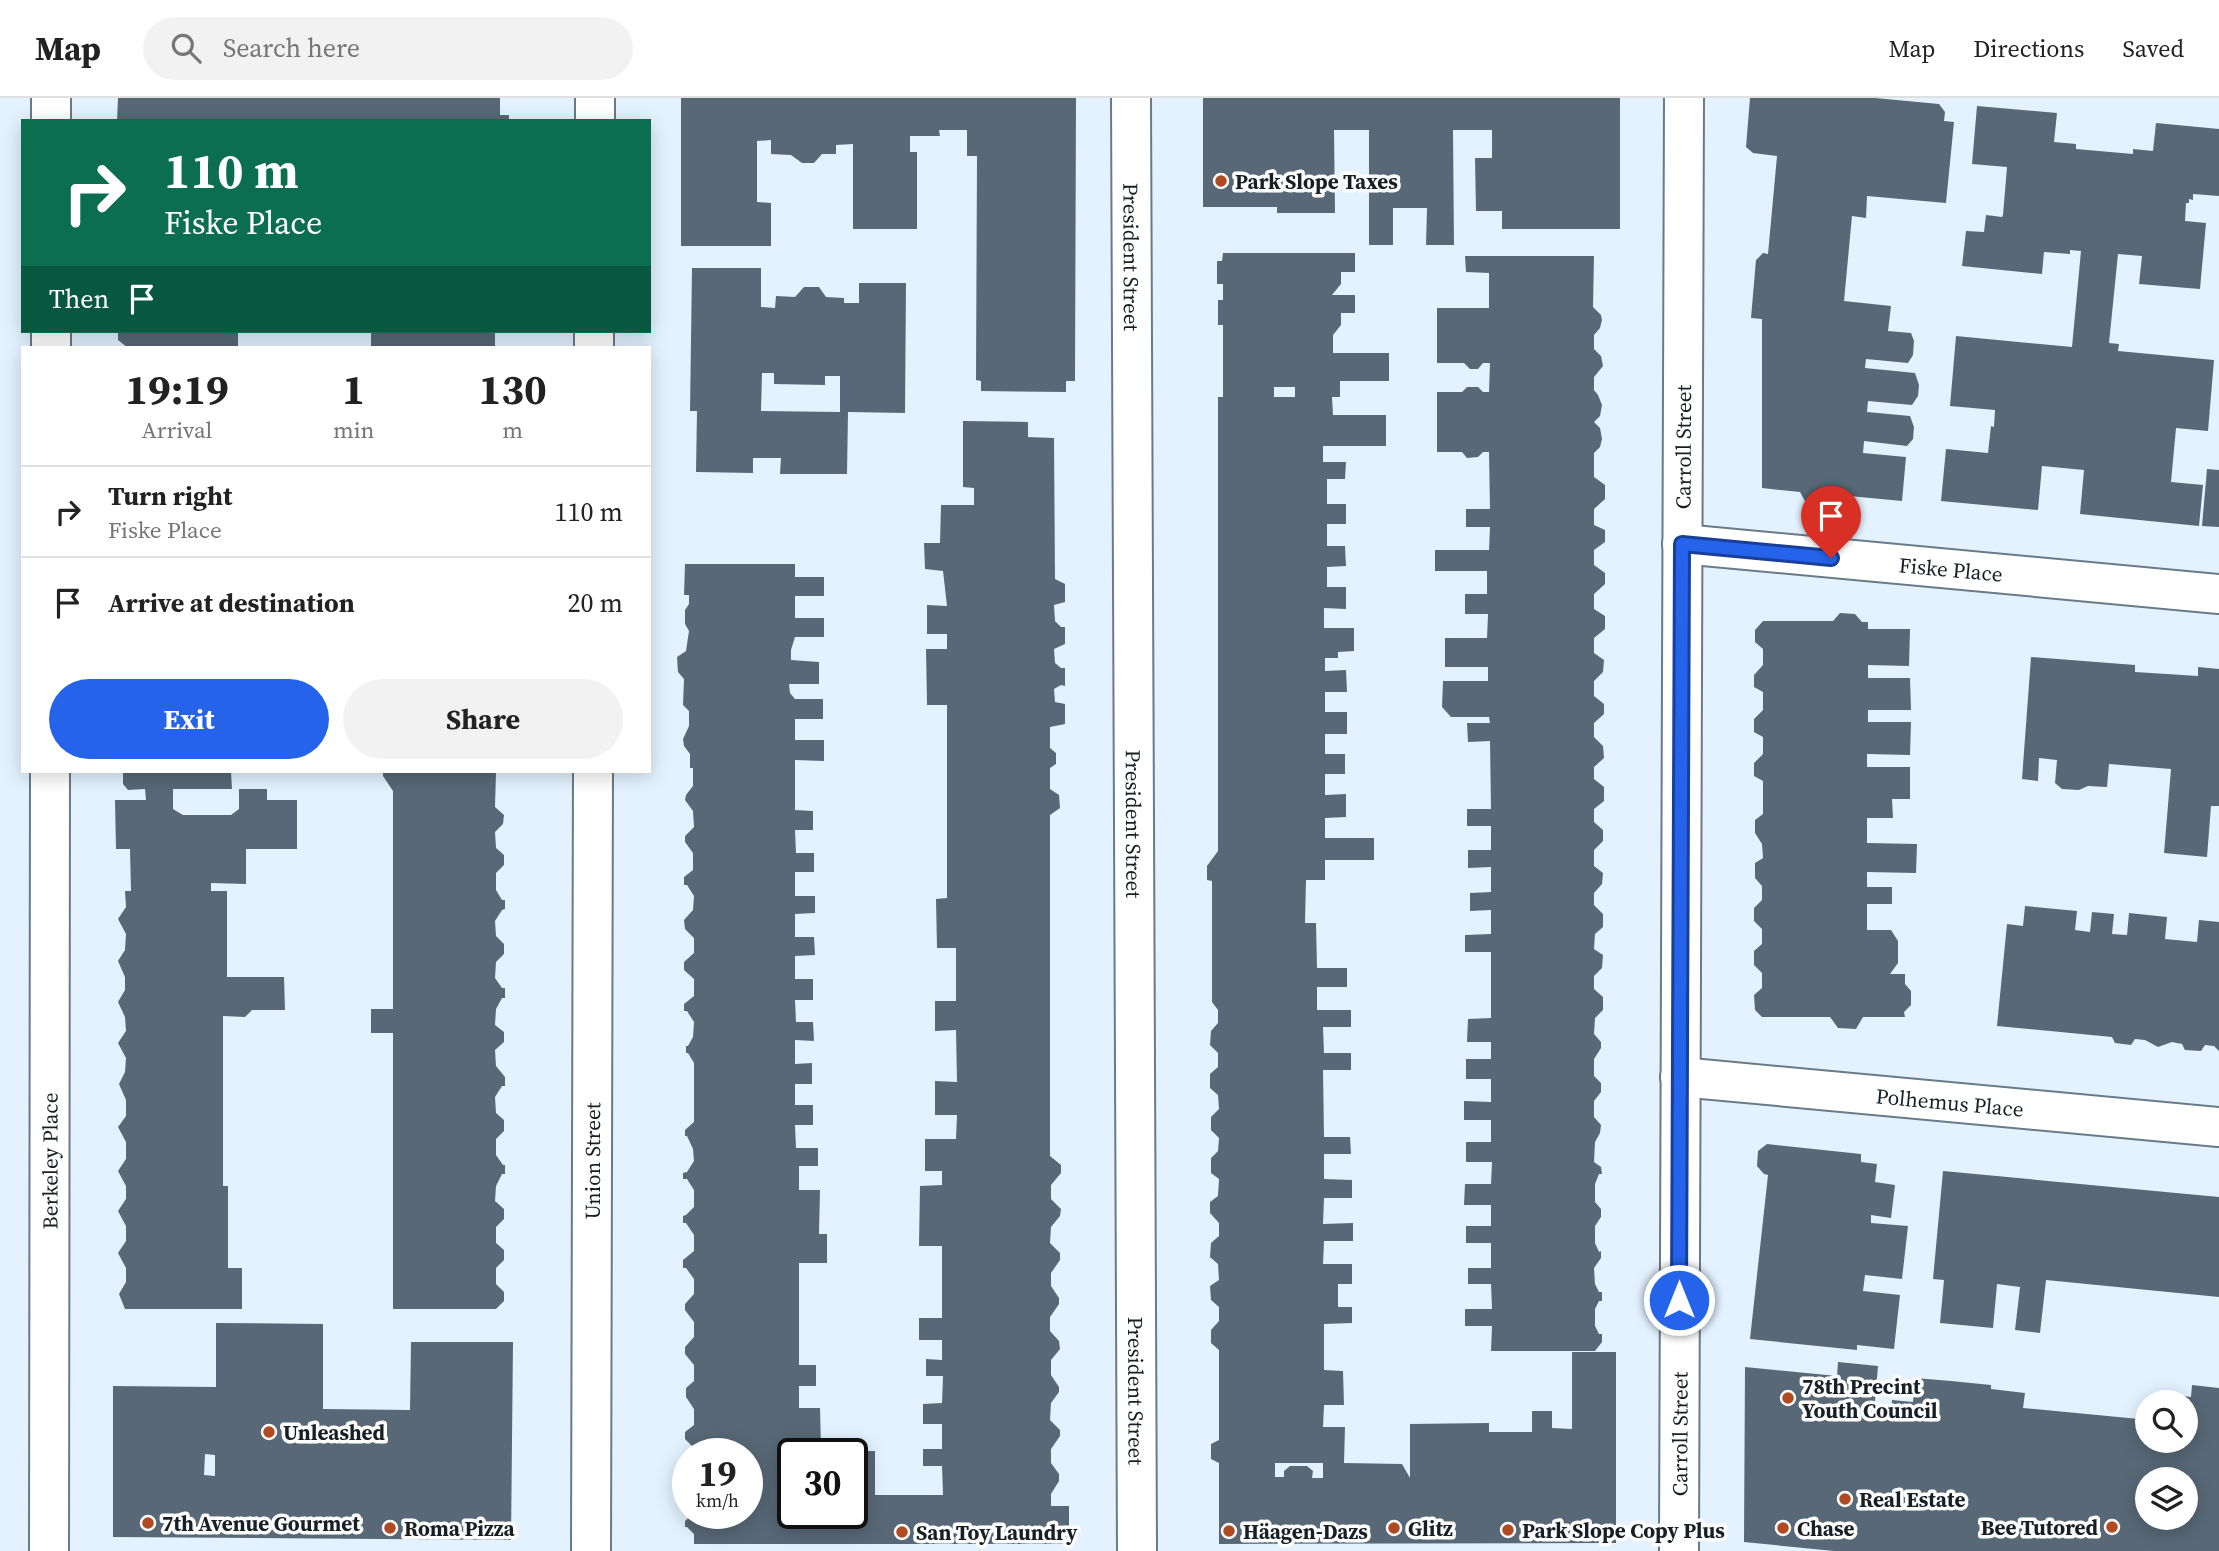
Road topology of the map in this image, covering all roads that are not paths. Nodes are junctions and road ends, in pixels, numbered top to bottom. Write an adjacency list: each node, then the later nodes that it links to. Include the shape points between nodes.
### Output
1 (51, 98): 5 (street)
2 (595, 98): 6 (street)
3 (1131, 98): 15 (street, President Street)
4 (1684, 98): 7 (street, Carroll Street)
5 (51, 119)
6 (595, 119)
7 (1682, 544): 8 (street, Fiske Place); 11 (street, Carroll Street)
8 (2219, 594)
9 (50, 773): 13 (street, Berkeley Place)
10 (593, 773): 14 (street, Union Street)
11 (1680, 1077): 12 (street, Polhemus Place); 16 (street, Carroll Street)
12 (2219, 1127)
13 (49, 1551)
14 (591, 1551)
15 (1138, 1551)
16 (1679, 1551)

